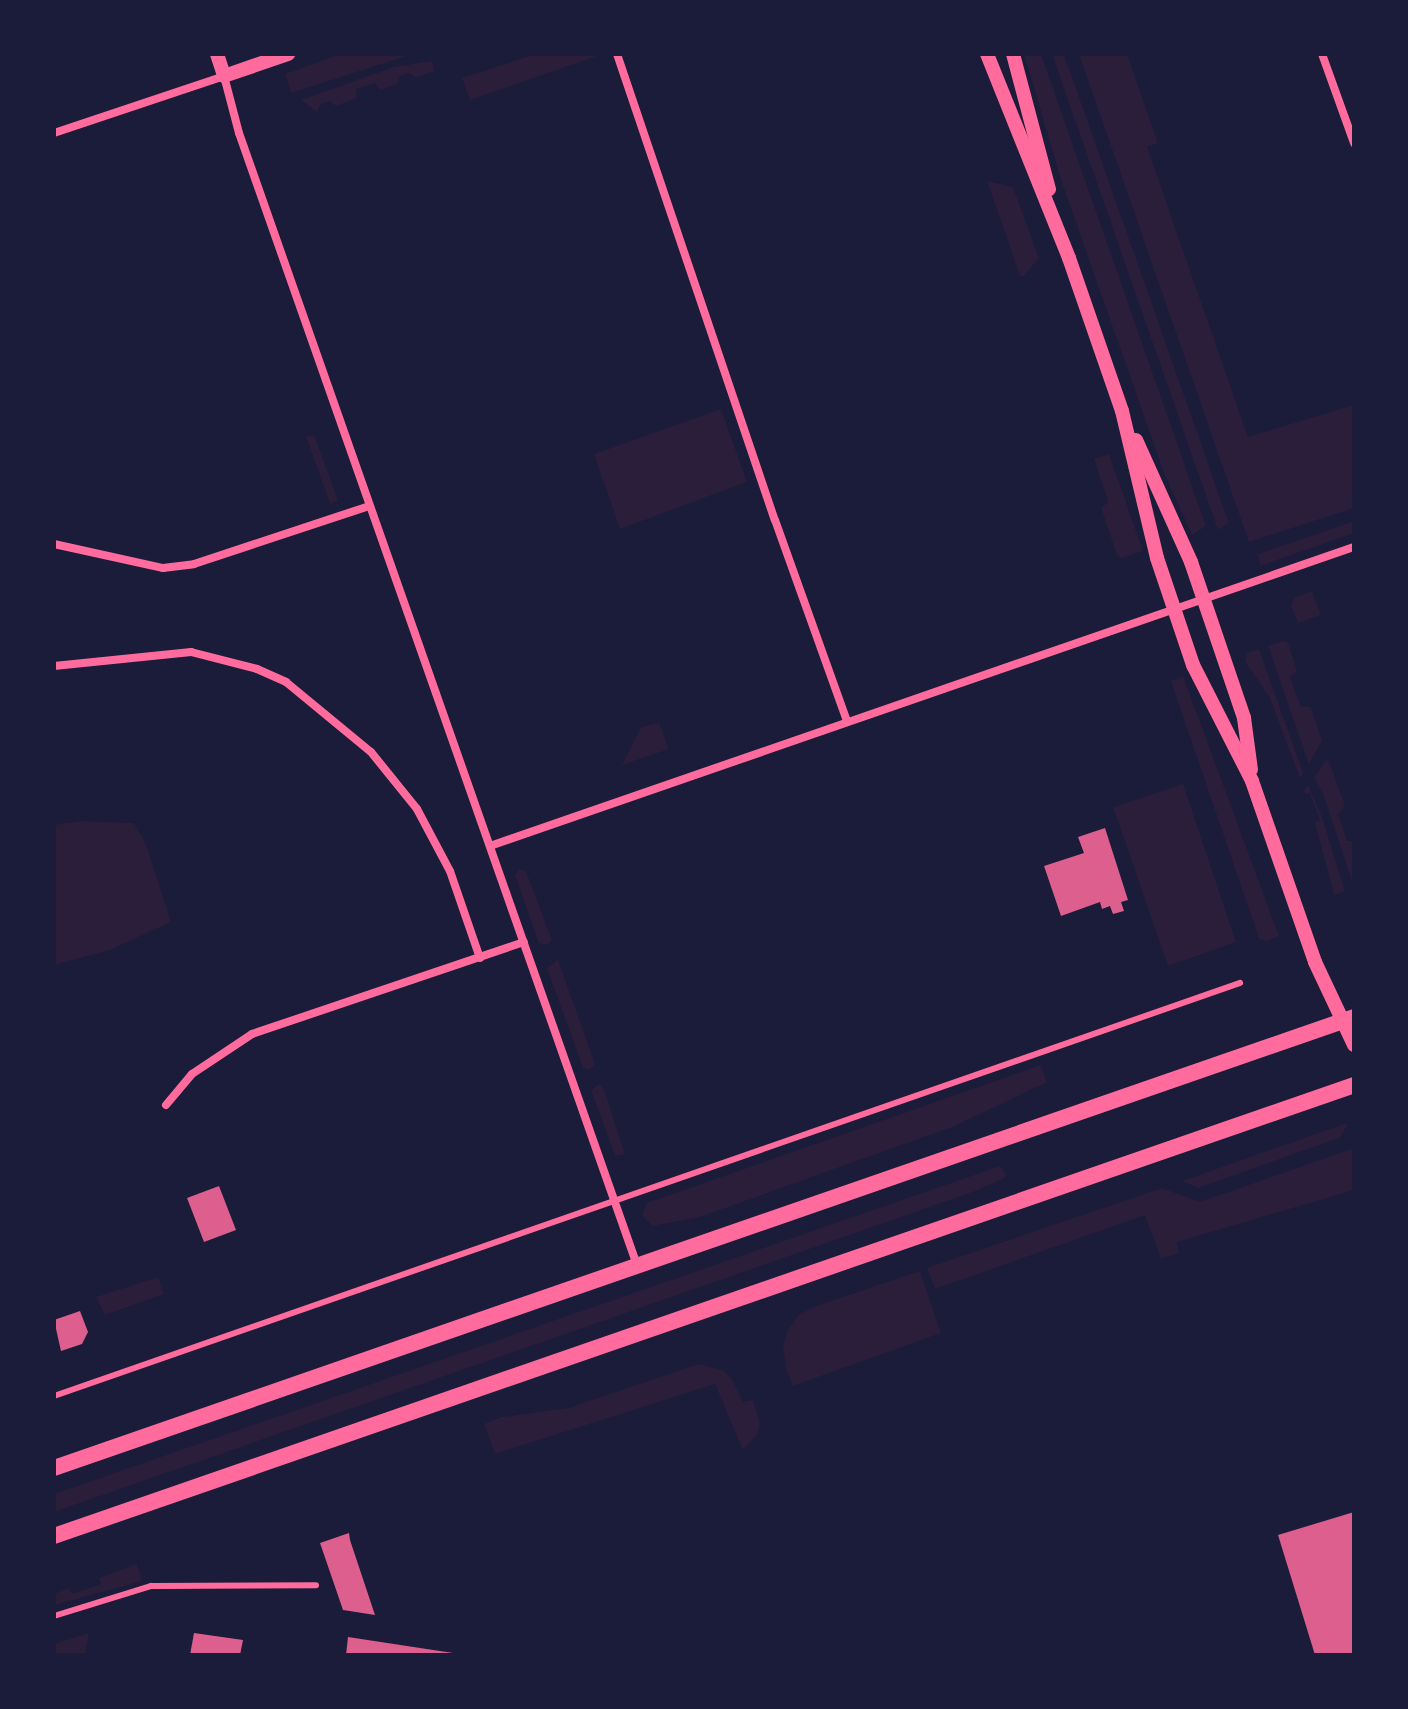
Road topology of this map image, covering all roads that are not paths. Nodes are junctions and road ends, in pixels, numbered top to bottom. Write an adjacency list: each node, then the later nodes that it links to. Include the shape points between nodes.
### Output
1 (217, 54): 7 (street)
2 (288, 54): 7 (street)
3 (617, 54): 18 (street)
4 (987, 54): 10 (street)
5 (1013, 54): 10 (street)
6 (1322, 54): 9 (street)
7 (224, 76): 8 (street); 12 (street)
8 (54, 133)
9 (1354, 143)
10 (1069, 258): 11 (street)
11 (1122, 411): 15 (street, via 1185,548); 16 (street)
12 (369, 506): 13 (street, via 194,564 163,568); 20 (street)
13 (54, 544)
14 (1354, 547): 15 (street)
15 (1203, 601): 16 (street); 19 (street, via 1244,718)
16 (1174, 610): 18 (street); 19 (street, via 1193,665)
17 (54, 666): 22 (street, via 191,652 286,682 371,752 417,809 450,871)
18 (847, 721): 20 (street)
19 (1252, 781): 24 (street, via 1315,962)
20 (490, 846): 21 (street)
21 (524, 942): 22 (street); 28 (street)
22 (480, 958): 27 (street, via 252,1034 192,1074)
23 (1240, 983): 28 (lane)
24 (1348, 1019): 25 (street); 29 (main road)
25 (1354, 1045)
26 (1354, 1085): 32 (main road)
27 (166, 1105)
28 (616, 1202): 29 (street); 30 (lane)
29 (638, 1266): 31 (main road)
30 (54, 1396)
31 (54, 1468)
32 (54, 1536)
33 (316, 1585): 34 (lane, via 151,1586)
34 (54, 1616)

